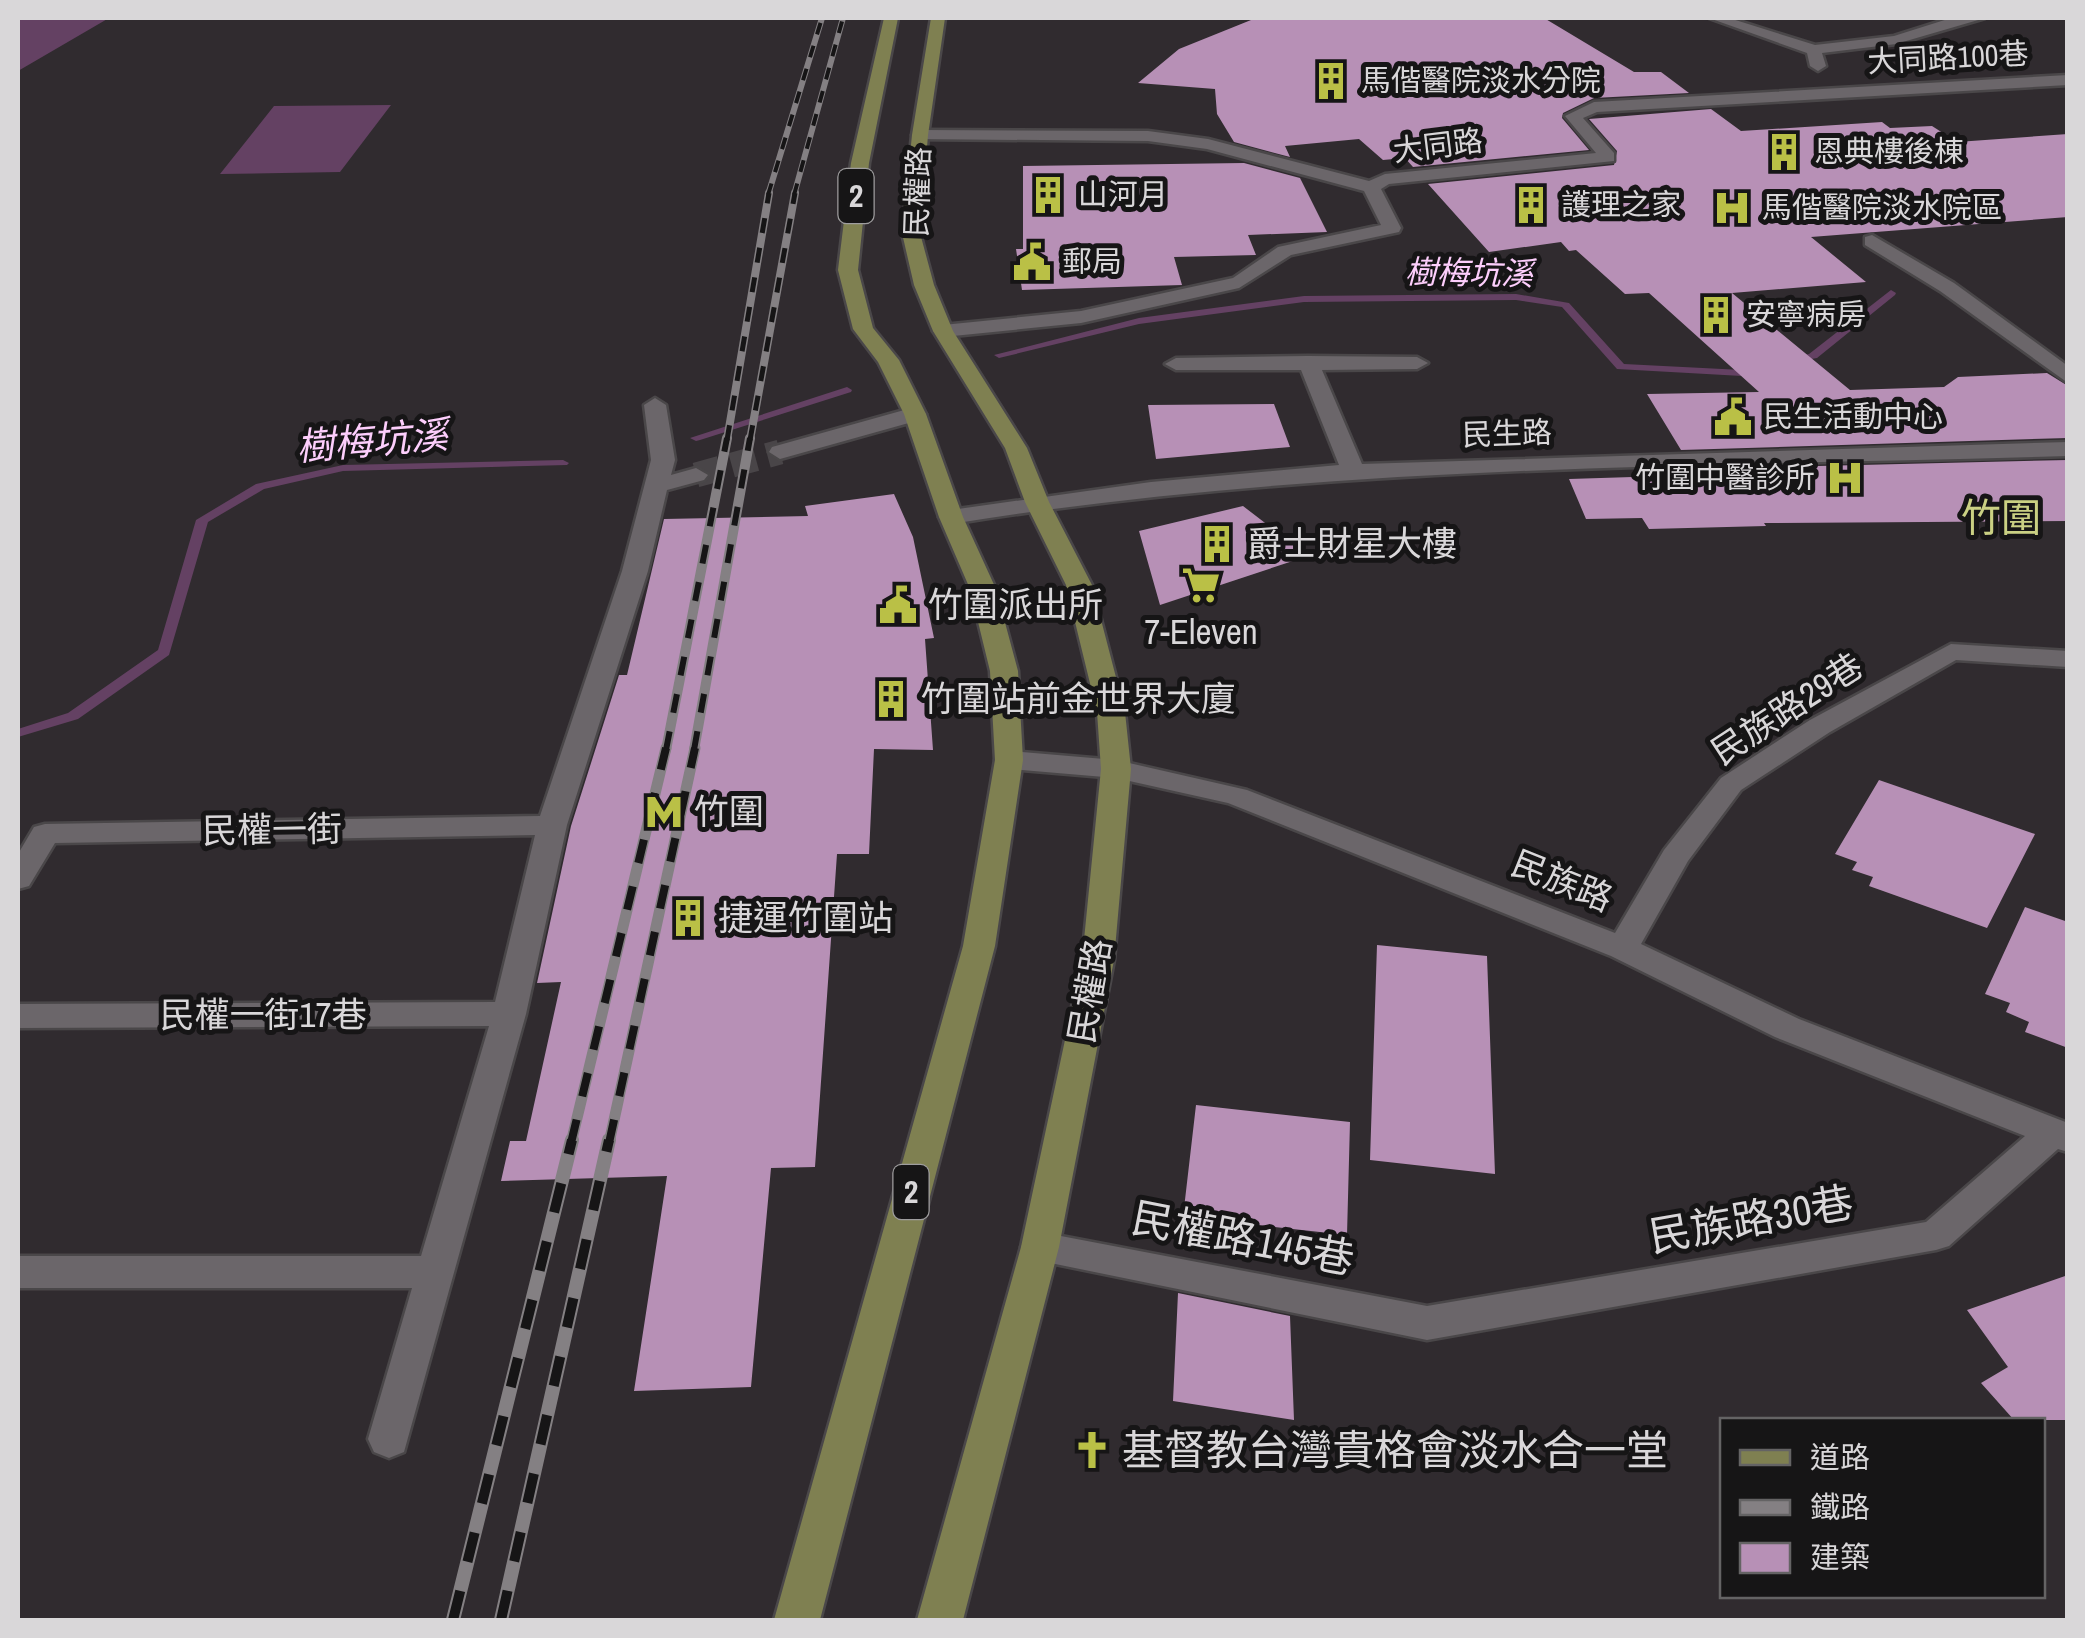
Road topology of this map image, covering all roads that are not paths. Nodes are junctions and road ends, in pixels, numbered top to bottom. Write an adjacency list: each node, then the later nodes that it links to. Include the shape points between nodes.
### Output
1 (891, 18): 18 (main road, 民權路 / 2, via 860,163 848,270 863,330)
2 (938, 18): 9 (main road, 民權路 / 2)
3 (1716, 18): 6 (street)
4 (1959, 18): 5 (street); 6 (street, via 1896,40)
5 (1978, 18)
6 (1814, 50): 8 (street)
7 (2068, 80): 8 (street, 大同路100巷)
8 (1830, 90): 10 (street, 大同路, via 1594,108 1573,116 1608,157 1428,173)
9 (920, 136): 10 (street, via 1148,136 1208,144); 12 (main road, 民權路 / 2, via 911,233)
10 (1371, 187): 12 (street, 大同路, via 1392,228 1285,251 1238,282 1081,317)
11 (1872, 241): 16 (street)
12 (943, 331): 24 (main road, 民權路 / 2, via 1016,448)
13 (1308, 362): 14 (street); 15 (street); 21 (street)
14 (1417, 363)
15 (1176, 364)
16 (2068, 377)
17 (656, 404): 23 (street, via 663,460)
18 (915, 414): 20 (street); 25 (main road, 民權路 / 2)
19 (2068, 449): 21 (street, 民生路)
20 (780, 452)
21 (1353, 471): 24 (street, 民生路)
22 (696, 475): 23 (street)
23 (657, 479): 29 (street, via 635,571)
24 (1037, 502): 25 (street, 民生路); 28 (main road, 民權路 / 2, via 1079,585 1104,680)
25 (951, 518): 27 (main road, 民權路 / 2, via 983,589 1004,672)
26 (2068, 659): 31 (street, 民族路29巷, via 1951,652 1820,726 1731,784 1675,857)
27 (1009, 760): 28 (street, 民族路); 40 (main road, 民權路 / 2, via 979,946)
28 (1116, 769): 31 (street, 民族路, via 1237,796); 35 (main road, 民權路 / 2, via 1098,960)
29 (552, 825): 30 (street, 民權一街, via 45,834); 32 (street)
30 (18, 879)
31 (1622, 948): 34 (street, 民族路, via 1786,1028)
32 (509, 1014): 33 (street, 民權一街17巷); 37 (street)
33 (18, 1016)
34 (2060, 1135): 38 (street, 民族路30巷, via 1936,1236)
35 (1040, 1247): 38 (street, 民權路145巷); 41 (main road, 民權路 / 2)
36 (18, 1272): 37 (street)
37 (436, 1272): 39 (street)
38 (1427, 1323)
39 (390, 1439)
40 (798, 1620)
41 (940, 1620)

